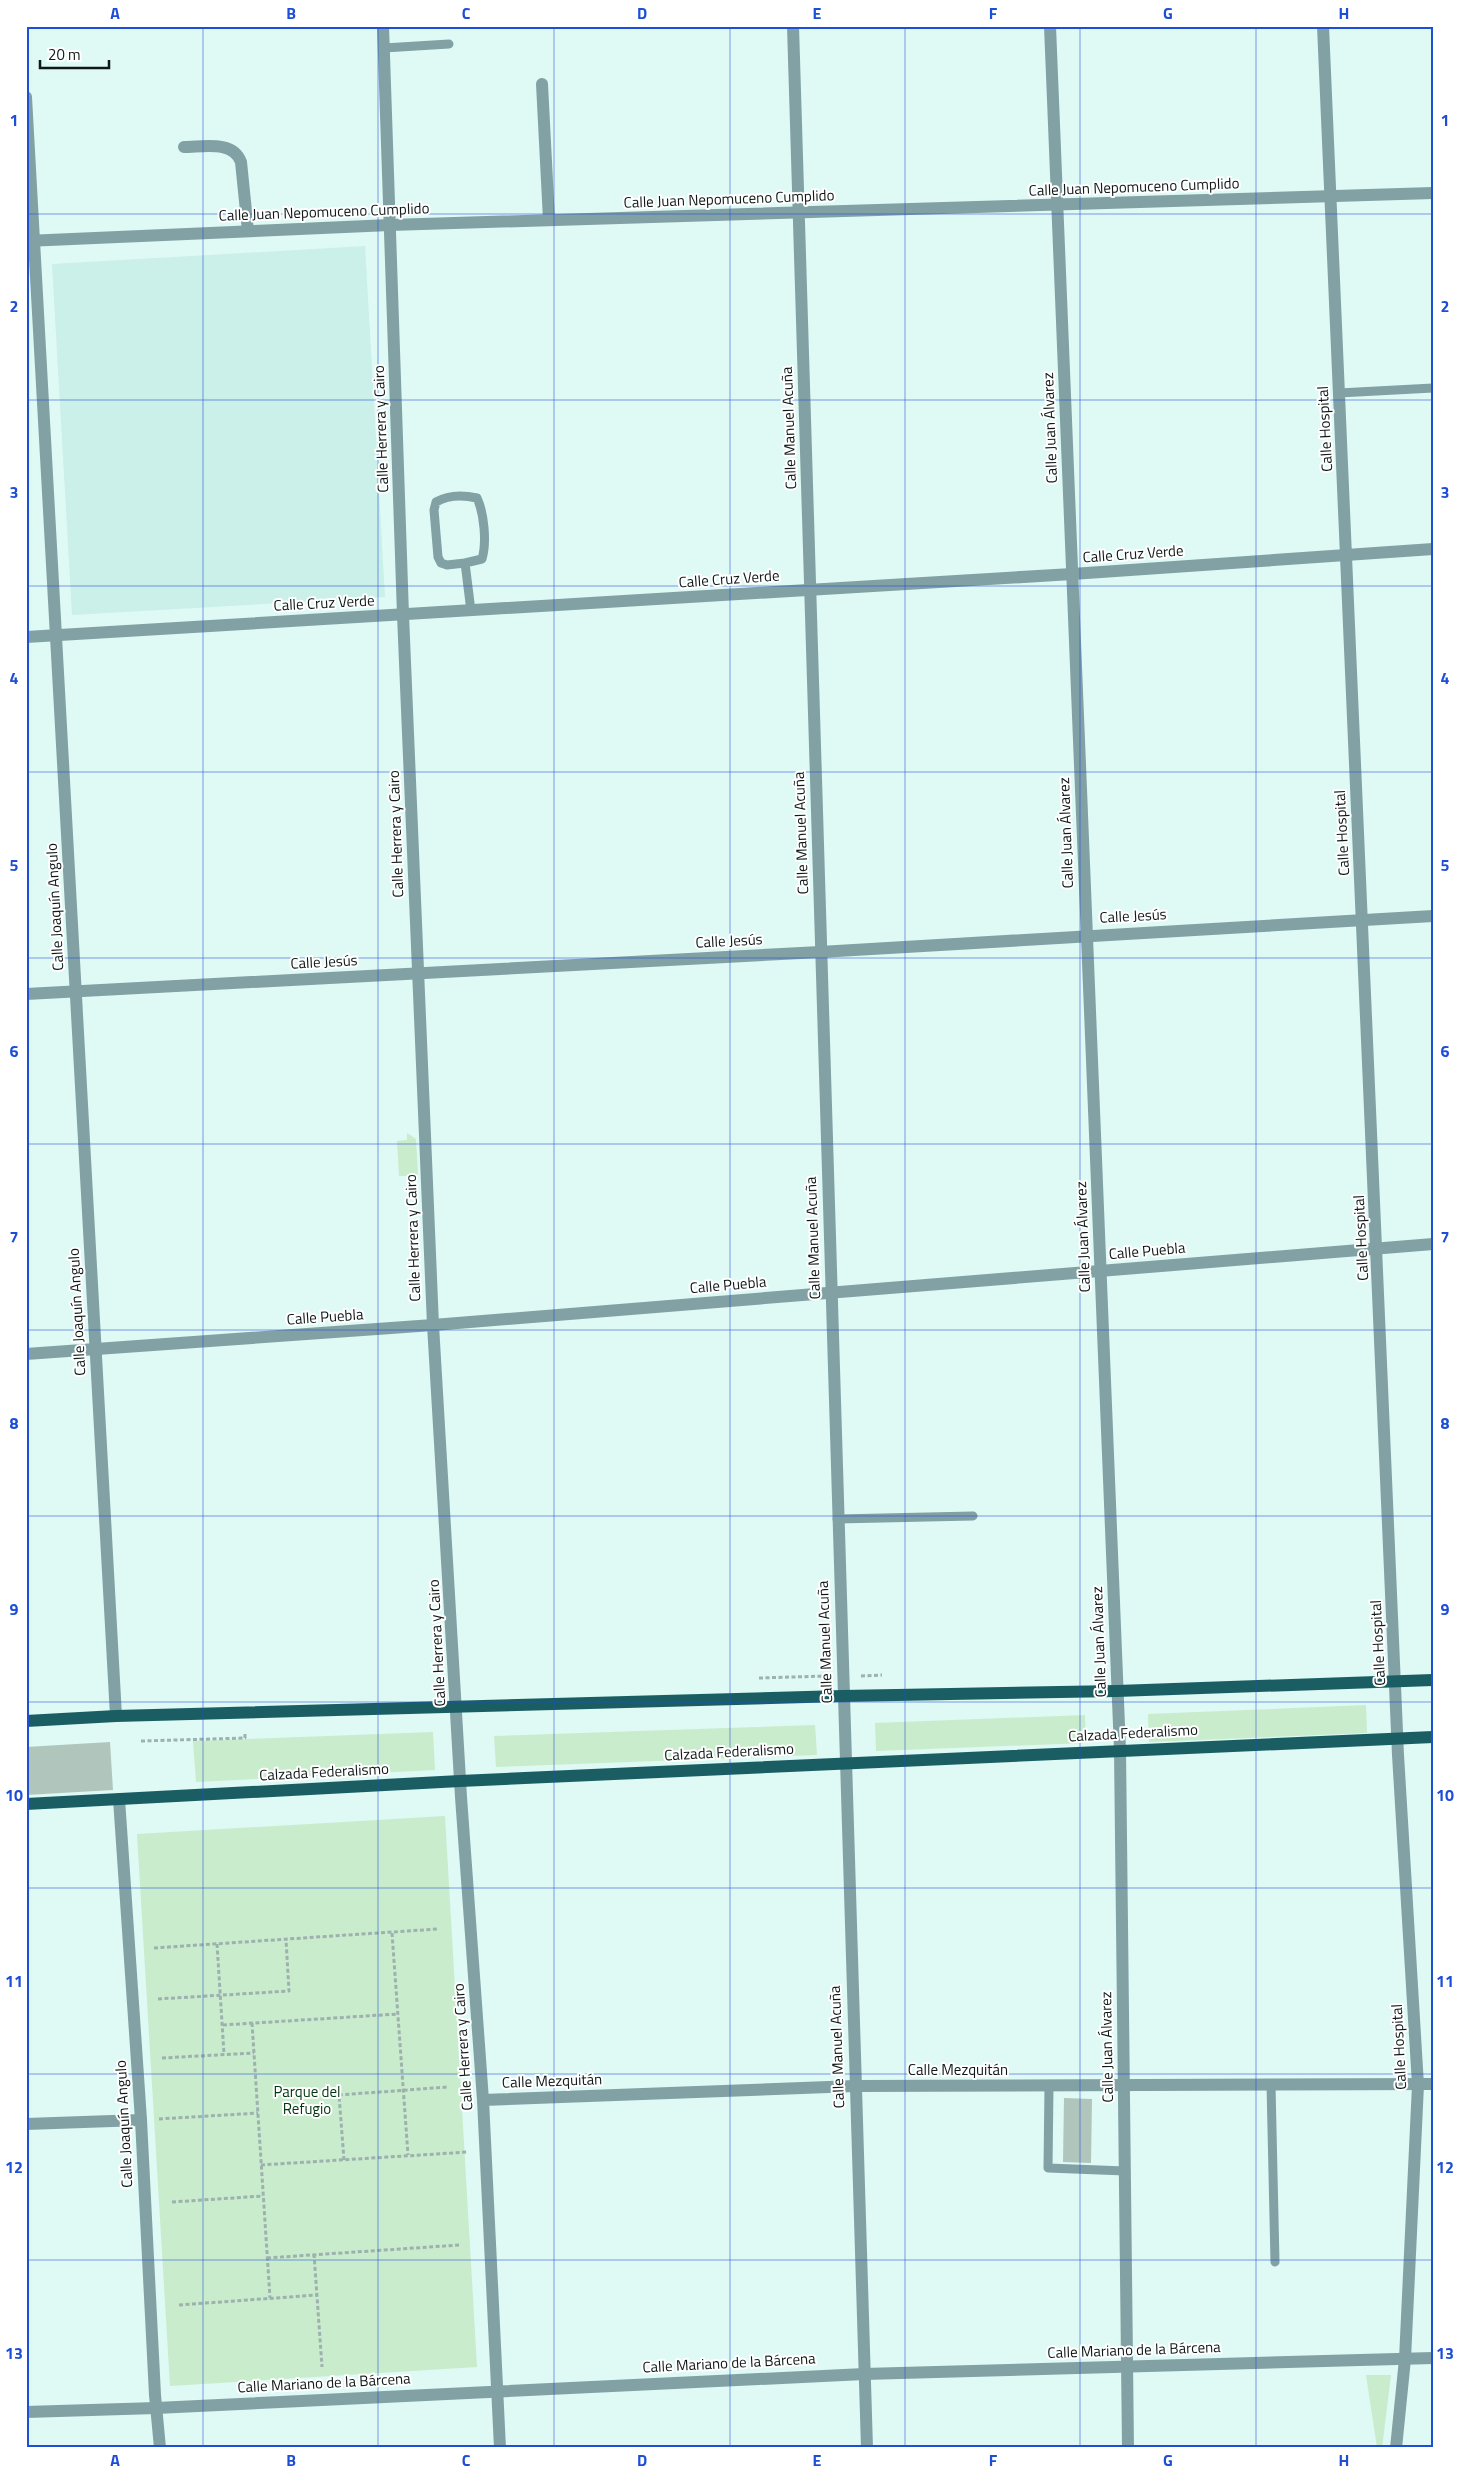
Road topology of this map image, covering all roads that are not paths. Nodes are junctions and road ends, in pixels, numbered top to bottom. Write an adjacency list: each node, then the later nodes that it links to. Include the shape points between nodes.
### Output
1 (384, 26): 6 (street, Calle Herrera y Cairo)
2 (793, 26): 13 (street, Calle Manuel Acuña)
3 (1050, 26): 12 (street, Calle Juan Álvarez)
4 (1323, 26): 11 (street, Calle Hospital)
5 (449, 44): 6 (lane)
6 (384, 48): 15 (street, Calle Herrera y Cairo)
7 (542, 84): 14 (street)
8 (26, 97): 17 (street, Calle Joaquín Angulo)
9 (184, 147): 16 (street, via 224,147 238,154)
10 (1433, 193): 11 (street, Calle Juan Nepomuceno Cumplido)
11 (1330, 198): 12 (street, Calle Juan Nepomuceno Cumplido); 19 (street, Calle Hospital)
12 (1057, 205): 13 (street, Calle Juan Nepomuceno Cumplido); 23 (street, Calle Juan Álvarez)
13 (799, 213): 14 (street, Calle Juan Nepomuceno Cumplido); 24 (street, Calle Manuel Acuña)
14 (549, 220): 15 (street, Calle Juan Nepomuceno Cumplido)
15 (390, 226): 16 (street, Calle Juan Nepomuceno Cumplido); 26 (street, Calle Herrera y Cairo)
16 (248, 232): 17 (street, Calle Juan Nepomuceno Cumplido)
17 (30, 241): 27 (street, Calle Joaquín Angulo)
18 (1433, 388): 19 (lane)
19 (1339, 393): 21 (street, Calle Hospital)
20 (1433, 549): 21 (street, Calle Cruz Verde)
21 (1346, 555): 23 (street, Calle Cruz Verde); 30 (street, Calle Hospital)
22 (465, 563): 22 (lane, via 482,559 481,507 477,498 472,496 443,498 436,502 434,510 438,557 447,565); 25 (lane)
23 (1072, 574): 24 (street, Calle Cruz Verde); 31 (street, Calle Juan Álvarez)
24 (810, 590): 25 (street, Calle Cruz Verde); 32 (street, Calle Manuel Acuña)
25 (470, 611): 26 (street, Calle Cruz Verde)
26 (403, 615): 27 (street, Calle Cruz Verde); 33 (street, Calle Herrera y Cairo)
27 (56, 635): 28 (street, Calle Cruz Verde); 34 (street, Calle Joaquín Angulo)
28 (26, 637)
29 (1433, 916): 30 (street, Calle Jesús)
30 (1362, 920): 31 (street, Calle Jesús); 37 (street, Calle Hospital)
31 (1087, 935): 32 (street, Calle Jesús); 38 (street, Calle Juan Álvarez)
32 (820, 952): 33 (street, Calle Jesús); 39 (street, Calle Manuel Acuña)
33 (418, 974): 34 (street, Calle Jesús); 40 (street, Calle Herrera y Cairo)
34 (76, 992): 35 (street, Calle Jesús); 41 (street, Calle Joaquín Angulo)
35 (26, 994)
36 (1433, 1244): 37 (street, Calle Puebla)
37 (1378, 1249): 38 (street, Calle Puebla); 46 (street, Calle Hospital)
38 (1101, 1271): 39 (street, Calle Puebla); 47 (street, Calle Juan Álvarez)
39 (831, 1293): 40 (street, Calle Puebla); 44 (street, Calle Manuel Acuña)
40 (433, 1325): 41 (street, Calle Puebla); 49 (street, Calle Herrera y Cairo)
41 (96, 1350): 42 (street, Calle Puebla); 50 (street, Calle Joaquín Angulo)
42 (26, 1354)
43 (973, 1516): 44 (lane)
44 (837, 1519): 48 (street, Calle Manuel Acuña)
45 (1433, 1680): 46 (main road)
46 (1396, 1682): 47 (main road); 53 (street, Calle Hospital)
47 (1117, 1691): 48 (main road); 54 (street, Calle Juan Álvarez)
48 (842, 1696): 49 (main road); 55 (street, Calle Manuel Acuña)
49 (457, 1707): 50 (main road); 56 (street, Calle Herrera y Cairo)
50 (116, 1716): 51 (main road)
51 (26, 1721)
52 (1433, 1737): 53 (main road, Calzada Federalismo)
53 (1399, 1738): 54 (main road, Calzada Federalismo); 60 (street, Calle Hospital)
54 (1120, 1750): 55 (main road, Calzada Federalismo); 63 (street, Calle Juan Álvarez)
55 (844, 1763): 56 (main road, Calzada Federalismo); 61 (street, Calle Manuel Acuña)
56 (460, 1781): 57 (main road, Calzada Federalismo); 65 (street, Calle Herrera y Cairo)
57 (119, 1799): 58 (main road, Calzada Federalismo); 66 (street, Calle Joaquín Angulo)
58 (26, 1804)
59 (1433, 2084): 60 (street, Calle Mezquitán)
60 (1418, 2085): 64 (street, Calle Mezquitán); 71 (street, Calle Hospital)
61 (855, 2086): 62 (street, Calle Mezquitán); 65 (street, Calle Mezquitán); 73 (street, Calle Manuel Acuña)
62 (1049, 2086): 63 (street, Calle Mezquitán); 68 (lane, via 1048,2168)
63 (1124, 2086): 64 (street, Calle Mezquitán); 68 (street, Calle Juan Álvarez)
64 (1271, 2086): 69 (lane)
65 (483, 2100): 74 (street, Calle Herrera y Cairo)
66 (141, 2120): 67 (street); 75 (street, Calle Joaquín Angulo)
67 (26, 2124)
68 (1125, 2171): 72 (street, Calle Juan Álvarez)
69 (1276, 2262)
70 (1433, 2358): 71 (street, Calle Mariano de la Bárcena)
71 (1405, 2359): 72 (street, Calle Mariano de la Bárcena); 81 (street, Calle Hospital)
72 (1127, 2367): 73 (street, Calle Mariano de la Bárcena); 80 (street, Calle Juan Álvarez)
73 (864, 2374): 74 (street, Calle Mariano de la Bárcena); 79 (street, Calle Manuel Acuña)
74 (499, 2390): 75 (street, Calle Mariano de la Bárcena); 78 (street, Calle Herrera y Cairo)
75 (156, 2408): 76 (street, Calle Mariano de la Bárcena); 77 (street, Calle Joaquín Angulo)
76 (26, 2412)
77 (160, 2448)
78 (500, 2448)
79 (867, 2448)
80 (1128, 2448)
81 (1396, 2448)

